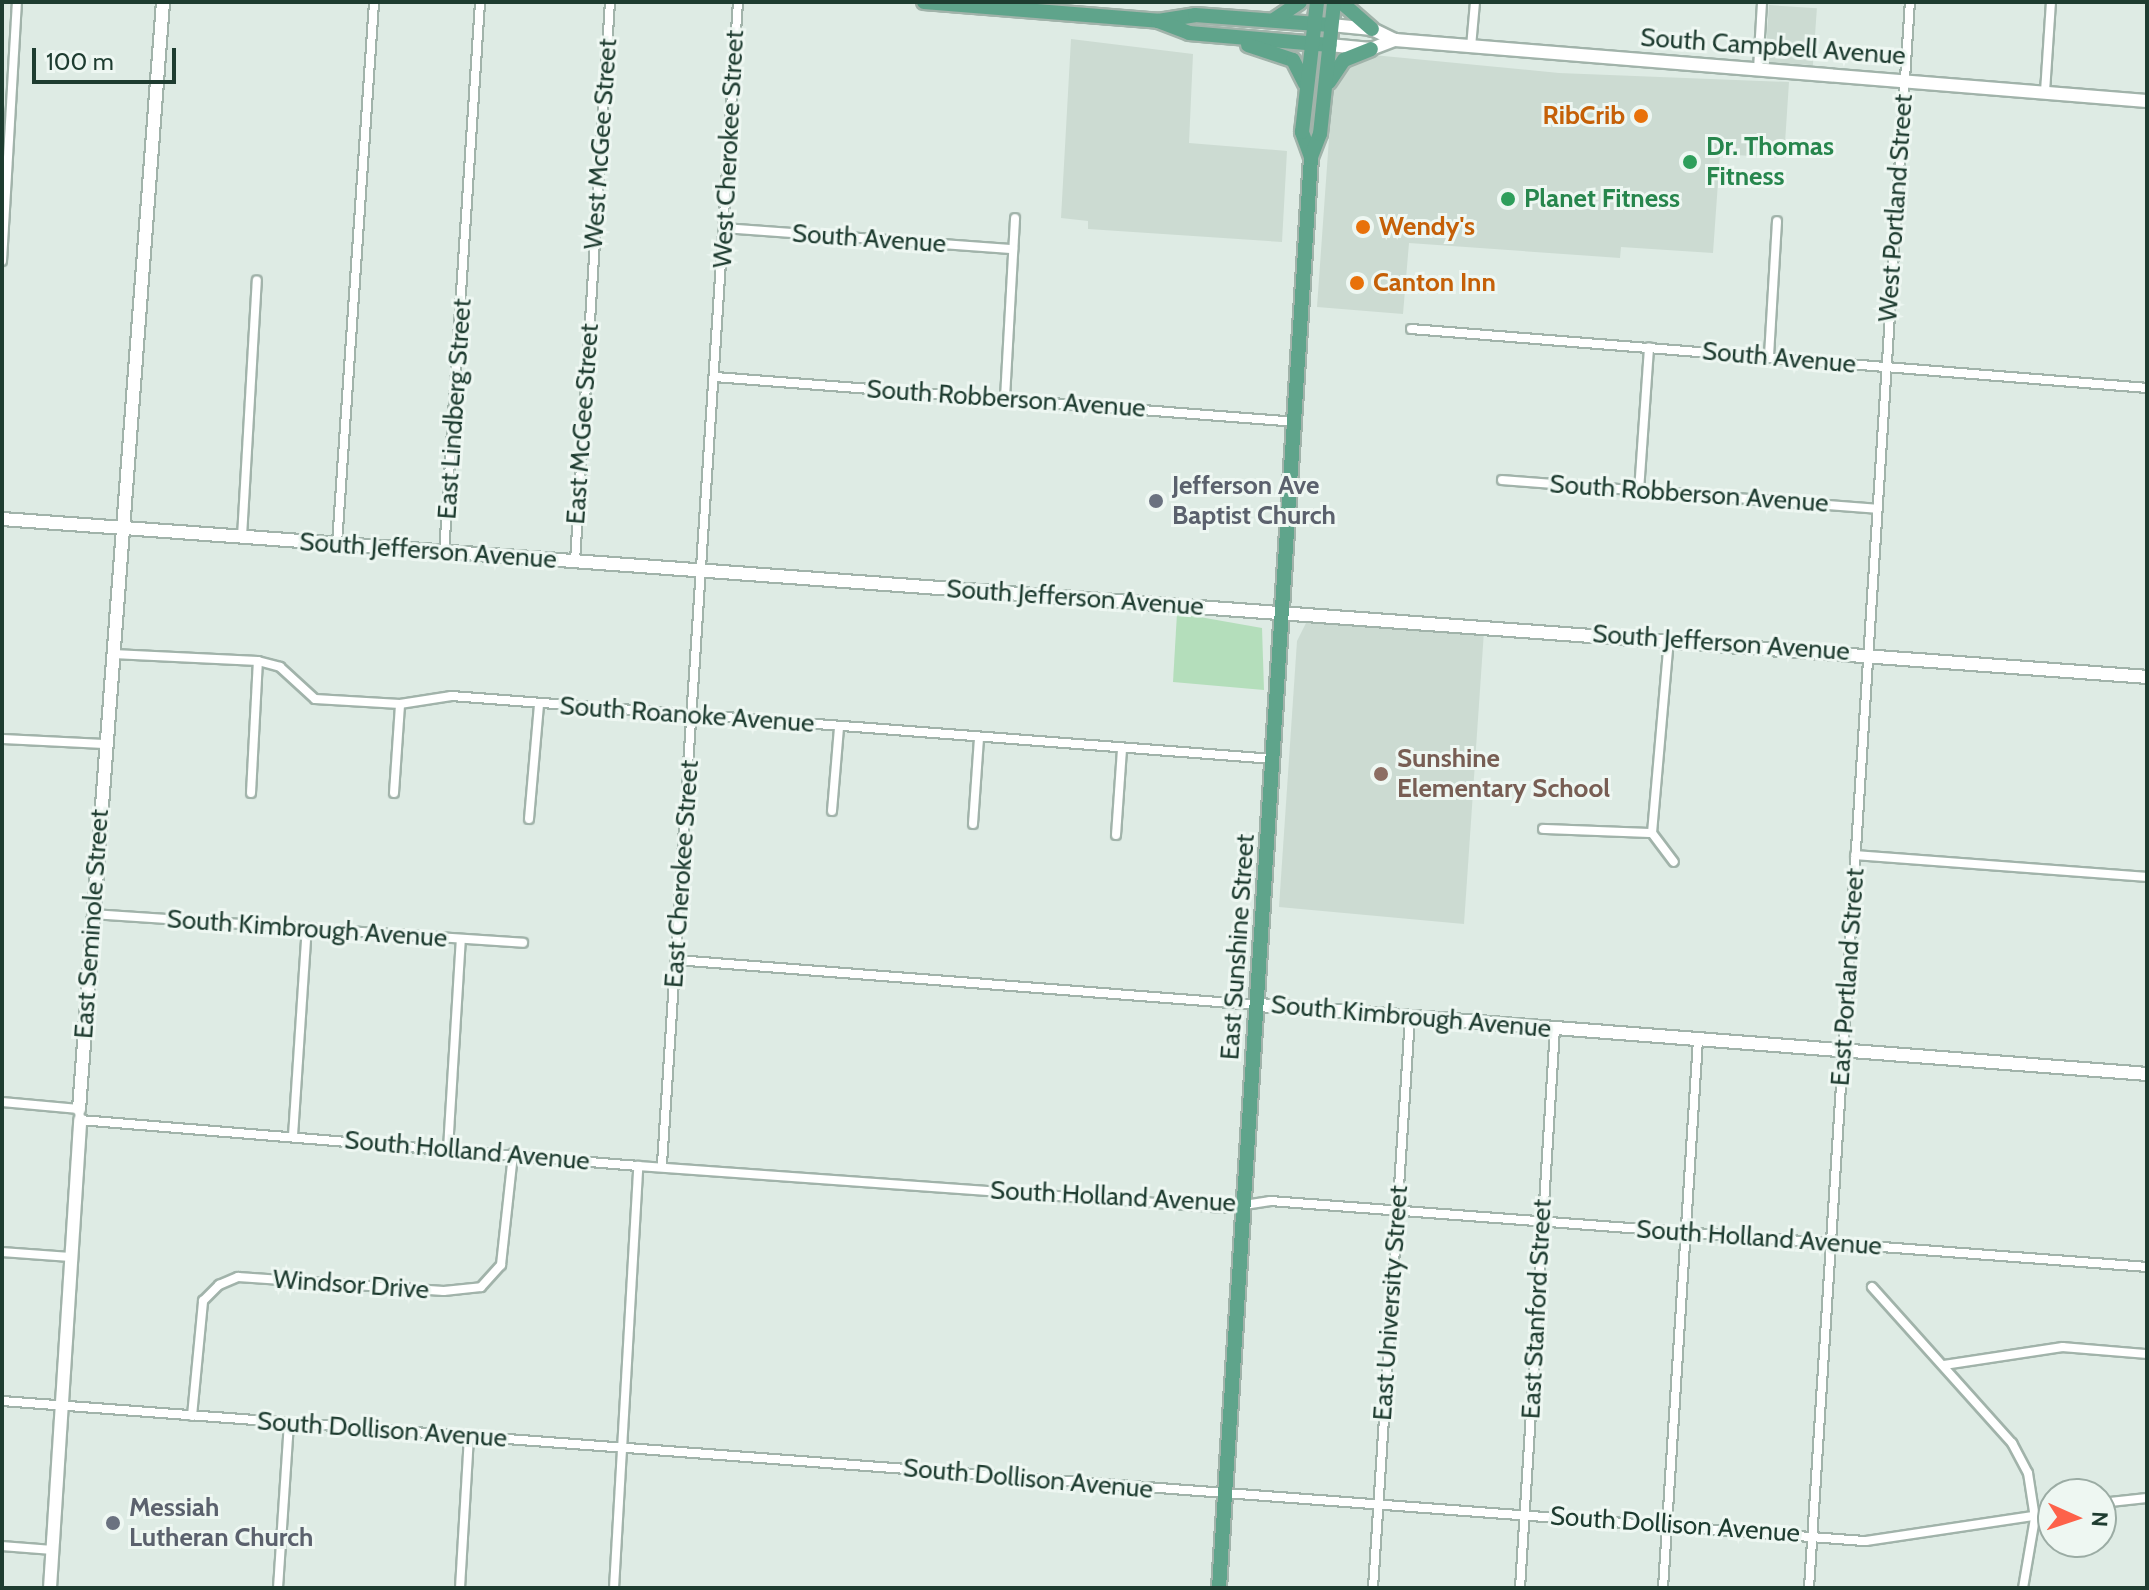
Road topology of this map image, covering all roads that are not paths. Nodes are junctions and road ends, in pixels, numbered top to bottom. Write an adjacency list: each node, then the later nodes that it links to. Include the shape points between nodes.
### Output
1 (17, 2): 37 (street)
2 (163, 2): 55 (street, East Seminole Street)
3 (374, 2): 57 (street)
4 (480, 2): 58 (street, East Lindberg Street)
5 (610, 2): 41 (street, West McGee Street)
6 (738, 2): 36 (street, West Cherokee Street)
7 (924, 2): 17 (main road, South Campbell Avenue)
8 (1300, 2): 16 (main road, via 1284,17)
9 (1317, 2): 18 (main road)
10 (1334, 2): 19 (main road)
11 (1341, 2): 20 (main road)
12 (1475, 2): 25 (street)
13 (1762, 2): 27 (street)
14 (1910, 2): 28 (street, West Portland Street)
15 (2051, 2): 30 (street)
16 (1264, 20): 17 (main road, South Campbell Avenue); 18 (main road, South Campbell Avenue)
17 (1158, 21): 21 (main road, South Campbell Avenue)
18 (1314, 23): 19 (main road, South Campbell Avenue); 23 (main road)
19 (1331, 25): 20 (street, South Campbell Avenue); 24 (main road)
20 (1372, 29): 22 (street, South Campbell Avenue)
21 (1233, 38): 23 (main road, South Campbell Avenue); 29 (main road, via 1293,60)
22 (1395, 40): 25 (street, South Campbell Avenue); 26 (street, South Campbell Avenue)
23 (1312, 43): 24 (main road, South Campbell Avenue); 29 (main road)
24 (1329, 45): 26 (street, South Campbell Avenue); 31 (main road)
25 (1471, 47): 27 (street, South Campbell Avenue)
26 (1371, 49): 31 (main road, via 1344,60)
27 (1758, 70): 28 (street, South Campbell Avenue)
28 (1904, 81): 30 (street, South Campbell Avenue); 46 (street, West Portland Street)
29 (1306, 92): 33 (main road, via 1302,132)
30 (2045, 92): 32 (street, South Campbell Avenue)
31 (1324, 93): 33 (main road)
32 (2147, 101)
33 (1311, 157): 50 (main road, East Sunshine Street)
34 (1015, 218): 38 (street)
35 (1777, 221): 45 (street)
36 (724, 228): 38 (street, South Avenue); 42 (street, West Cherokee Street)
37 (3, 241): 39 (street)
38 (1013, 249): 49 (street)
39 (2, 261)
40 (257, 280): 56 (street)
41 (592, 286): 59 (street, East McGee Street)
42 (720, 296): 47 (street, East Cherokee Street)
43 (1411, 329): 44 (street, South Avenue)
44 (1649, 347): 45 (street, South Avenue); 52 (street)
45 (1769, 356): 46 (street, South Avenue)
46 (1885, 367): 48 (street, South Avenue); 53 (street, East Portland Street)
47 (715, 377): 49 (street, South Robberson Avenue); 60 (street, East Cherokee Street)
48 (2147, 388)
49 (1005, 398): 50 (street, South Robberson Avenue)
50 (1298, 422): 61 (main road, East Sunshine Street)
51 (1502, 480): 52 (street, South Robberson Avenue)
52 (1639, 491): 53 (street, South Robberson Avenue)
53 (1876, 509): 64 (street, East Portland Street)
54 (2, 519): 55 (street, South Jefferson Avenue)
55 (127, 528): 56 (street, South Jefferson Avenue); 63 (street, East Seminole Street)
56 (242, 537): 57 (street, South Jefferson Avenue)
57 (337, 544): 58 (street, South Jefferson Avenue)
58 (444, 553): 59 (street, South Jefferson Avenue)
59 (575, 561): 60 (street, South Jefferson Avenue)
60 (701, 571): 61 (street, South Jefferson Avenue); 69 (street, East Cherokee Street)
61 (1285, 611): 62 (street, South Jefferson Avenue); 75 (main road, East Sunshine Street)
62 (1669, 639): 64 (street, South Jefferson Avenue); 82 (street)
63 (113, 654): 65 (street, South Roanoke Avenue); 73 (street, East Seminole Street)
64 (1867, 655): 66 (street, South Jefferson Avenue); 84 (street, East Portland Street)
65 (258, 661): 67 (street, South Roanoke Avenue, via 280,667 315,699); 76 (street)
66 (2147, 677)
67 (400, 704): 68 (street, South Roanoke Avenue, via 451,696); 77 (street)
68 (539, 704): 69 (street, South Roanoke Avenue); 79 (street)
69 (692, 716): 70 (street, South Roanoke Avenue); 91 (street, East Cherokee Street)
70 (839, 727): 71 (street, South Roanoke Avenue); 78 (street)
71 (979, 738): 74 (street, South Roanoke Avenue); 80 (street)
72 (2, 739): 73 (street)
73 (105, 744): 87 (street, East Seminole Street)
74 (1122, 750): 75 (street, South Roanoke Avenue); 83 (street)
75 (1275, 759): 92 (main road, East Sunshine Street)
76 (251, 793)
77 (394, 793)
78 (832, 811)
79 (529, 819)
80 (973, 824)
81 (1543, 829): 82 (street)
82 (1652, 833): 85 (street)
83 (1116, 835)
84 (1855, 855): 86 (street); 96 (street, East Portland Street)
85 (1674, 862)
86 (2147, 877)
87 (92, 914): 88 (street, South Kimbrough Avenue); 99 (street, East Seminole Street)
88 (307, 927): 89 (street, South Kimbrough Avenue); 100 (street)
89 (461, 939): 90 (street, South Kimbrough Avenue); 101 (street)
90 (523, 943)
91 (676, 960): 92 (street, South Kimbrough Avenue); 103 (street, East Cherokee Street)
92 (1259, 1005): 93 (street, South Kimbrough Avenue); 105 (main road, East Sunshine Street)
93 (1410, 1018): 94 (street, South Kimbrough Avenue); 106 (street, East University Street)
94 (1555, 1029): 95 (street, South Kimbrough Avenue); 107 (street, East Stanford Street)
95 (1698, 1040): 96 (street, South Kimbrough Avenue); 108 (street)
96 (1843, 1051): 97 (street, South Kimbrough Avenue); 109 (street, East Portland Street)
97 (2147, 1074)
98 (2, 1102): 99 (street, South Holland Avenue)
99 (80, 1114): 100 (street, South Holland Avenue); 111 (street, East Seminole Street)
100 (293, 1136): 101 (street, South Holland Avenue)
101 (448, 1149): 102 (street, South Holland Avenue)
102 (513, 1154): 104 (street, South Holland Avenue); 118 (street, Windsor Drive, via 501,1265 481,1287 444,1291 238,1277 219,1285 203,1301)
103 (662, 1164): 104 (street, South Holland Avenue); 105 (street, South Holland Avenue)
104 (638, 1166): 121 (street)
105 (1245, 1205): 106 (street, South Holland Avenue); 122 (main road, East Sunshine Street)
106 (1397, 1212): 107 (street, South Holland Avenue); 125 (street, East University Street)
107 (1542, 1222): 108 (street, South Holland Avenue); 126 (street, East Stanford Street)
108 (1686, 1233): 109 (street, South Holland Avenue); 128 (street)
109 (1831, 1243): 112 (street, South Holland Avenue); 129 (street, East Portland Street)
110 (2, 1252): 111 (street)
111 (70, 1257): 117 (street, East Seminole Street)
112 (2147, 1267)
113 (1872, 1287): 115 (street)
114 (2147, 1354): 115 (street, via 2063,1347)
115 (1944, 1365): 127 (street, via 2012,1443 2028,1473)
116 (2, 1401): 117 (street, South Dollison Avenue)
117 (60, 1406): 118 (street, South Dollison Avenue); 131 (street, East Seminole Street)
118 (192, 1416): 119 (street, South Dollison Avenue)
119 (289, 1423): 120 (street, South Dollison Avenue); 133 (street)
120 (469, 1437): 121 (street, South Dollison Avenue); 134 (street)
121 (621, 1446): 122 (street, South Dollison Avenue); 135 (street)
122 (1226, 1492): 125 (street, South Dollison Avenue); 136 (main road, East Sunshine Street)
123 (2147, 1498): 124 (street)
124 (2117, 1501)
125 (1378, 1502): 126 (street, South Dollison Avenue); 137 (street, East University Street)
126 (1525, 1514): 128 (street, South Dollison Avenue); 138 (street, East Stanford Street)
127 (2035, 1518): 129 (street, South Dollison Avenue, via 1866,1541); 141 (street)
128 (1667, 1524): 129 (street, South Dollison Avenue); 139 (street)
129 (1812, 1535): 140 (street, East Portland Street)
130 (2, 1546): 131 (street)
131 (52, 1550): 132 (street, East Seminole Street)
132 (50, 1588)
133 (278, 1588)
134 (460, 1588)
135 (614, 1588)
136 (1219, 1588)
137 (1373, 1588)
138 (1520, 1588)
139 (1663, 1588)
140 (1809, 1588)
141 (2023, 1588)

